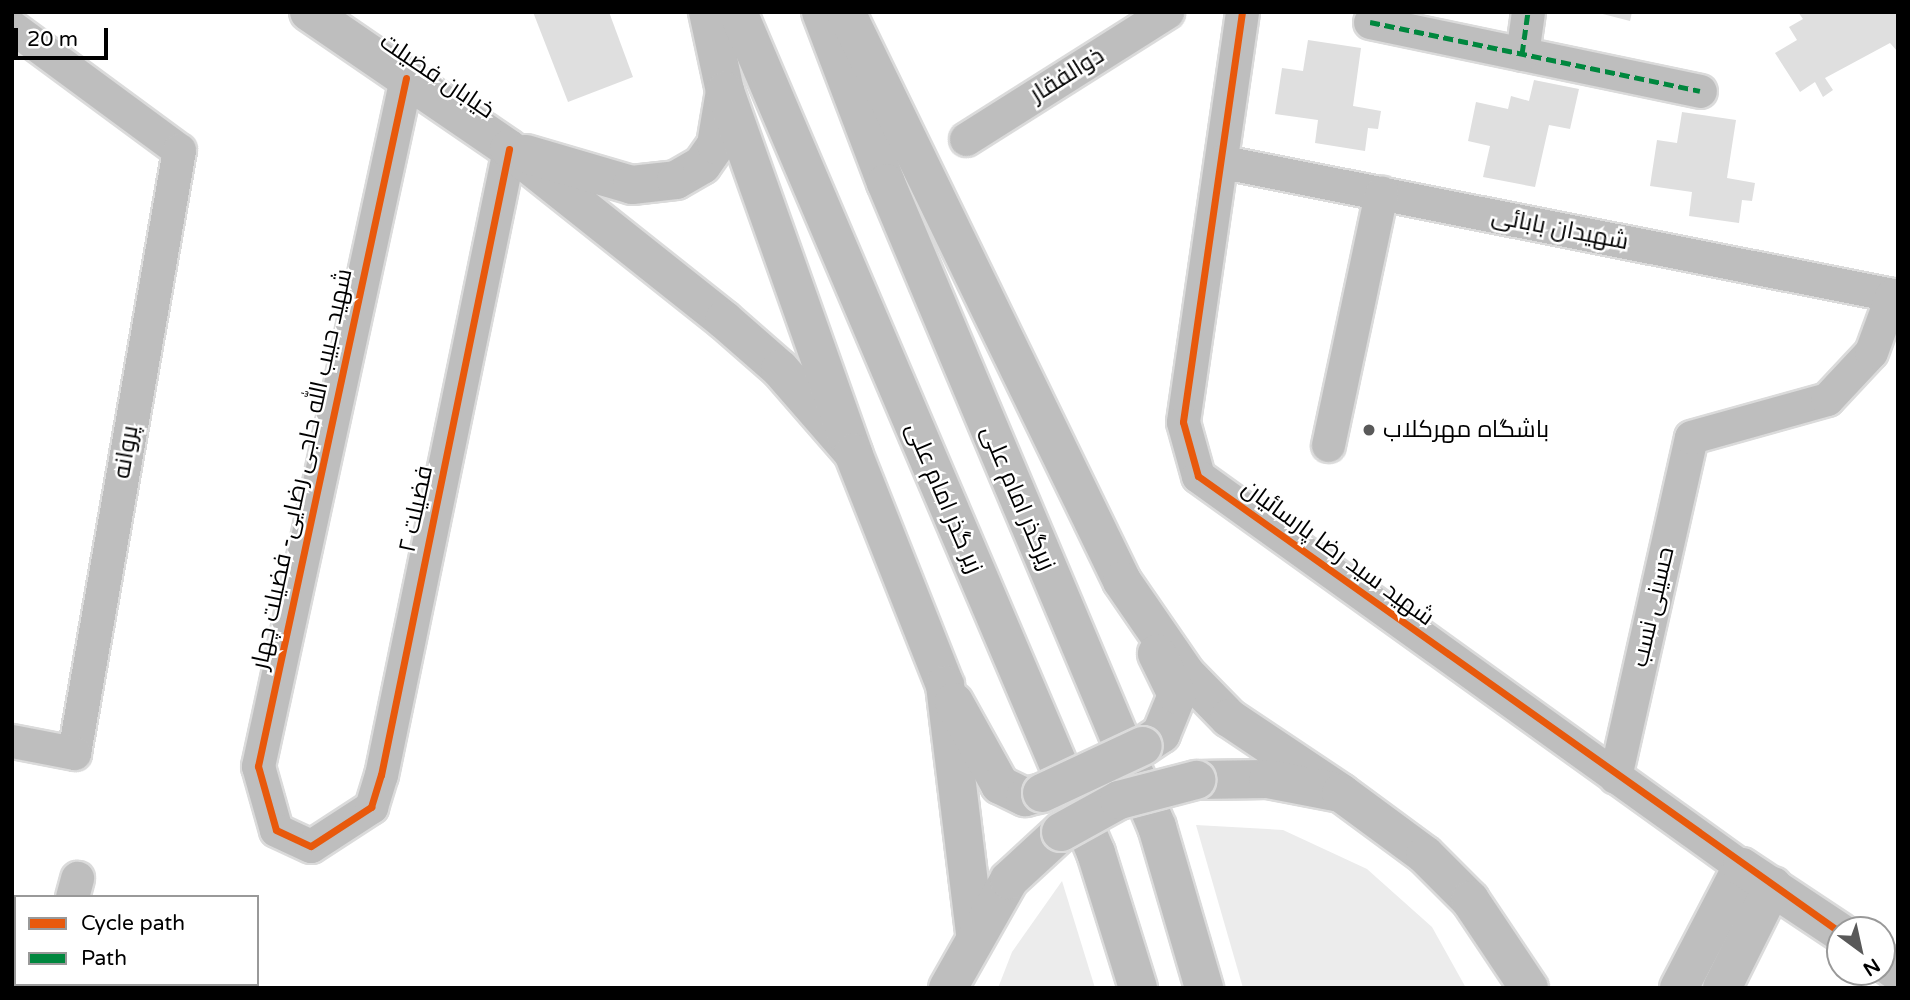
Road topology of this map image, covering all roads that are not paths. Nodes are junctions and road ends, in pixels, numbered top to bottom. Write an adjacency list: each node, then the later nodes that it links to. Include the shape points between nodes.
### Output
1 (309, 12): 12 (main road, خیابان فضیلت)
2 (708, 12): 13 (main road)
3 (738, 12): 33 (main road, زیر گذر امام علی, via 1096,853)
4 (821, 12): 34 (main road, زیرگذر امام علی, via 886,183 1157,827)
5 (846, 12): 22 (main road)
6 (1167, 12): 15 (street, ذوالفقار)
7 (1242, 12): 17 (street, شهید سید رضا پارسائیان)
8 (1528, 12): 11 (street)
9 (1370, 22): 11 (street)
10 (12, 27): 24 (street, پروانه, via 178,150 74,753)
11 (1521, 54): 14 (street)
12 (406, 78): 16 (main road, خیابان فضیلت); 27 (street, شهید حبیب الله حاجی رضایی- فضیلت چهار, via 258,766 276,830)
13 (725, 91): 16 (main road, via 716,145 702,165 676,180 632,185); 21 (main road)
14 (1700, 91)
15 (966, 139)
16 (509, 149): 21 (main road, خیابان فضیلت, via 780,369); 27 (street, فضیلت ۲, via 381,775 370,807)
17 (1223, 162): 18 (street, شهیدان بابائی); 25 (street, شهید سید رضا پارسائیان, via 1183,422 1198,476)
18 (1381, 193): 19 (street, شهیدان بابائی); 20 (street)
19 (1895, 296): 25 (street, حسینی نسب, via 1871,352 1827,399 1691,437)
20 (1328, 445)
21 (853, 453): 23 (main road)
22 (1122, 581): 23 (main road, bridge, via 1177,695 1161,734 1143,746 1025,797 1000,785); 26 (main road, via 1186,674 1229,718)
23 (944, 685): 30 (main road)
24 (12, 741)
25 (1615, 777): 28 (street, شهید سید رضا پارسائیان)
26 (1341, 793): 30 (main road, bridge, via 1268,779 1196,779 1119,800 1062,832 1009,880); 31 (main road, via 1425,855 1470,900)
27 (311, 846)
28 (1757, 877): 29 (main road, شهید سید رضا پارسائیان); 35 (main road); 36 (main road)
29 (1826, 923)
30 (975, 934): 32 (main road)
31 (1531, 984)
32 (948, 988)
33 (1138, 988)
34 (1204, 988)
35 (1679, 988)
36 (1722, 988)

